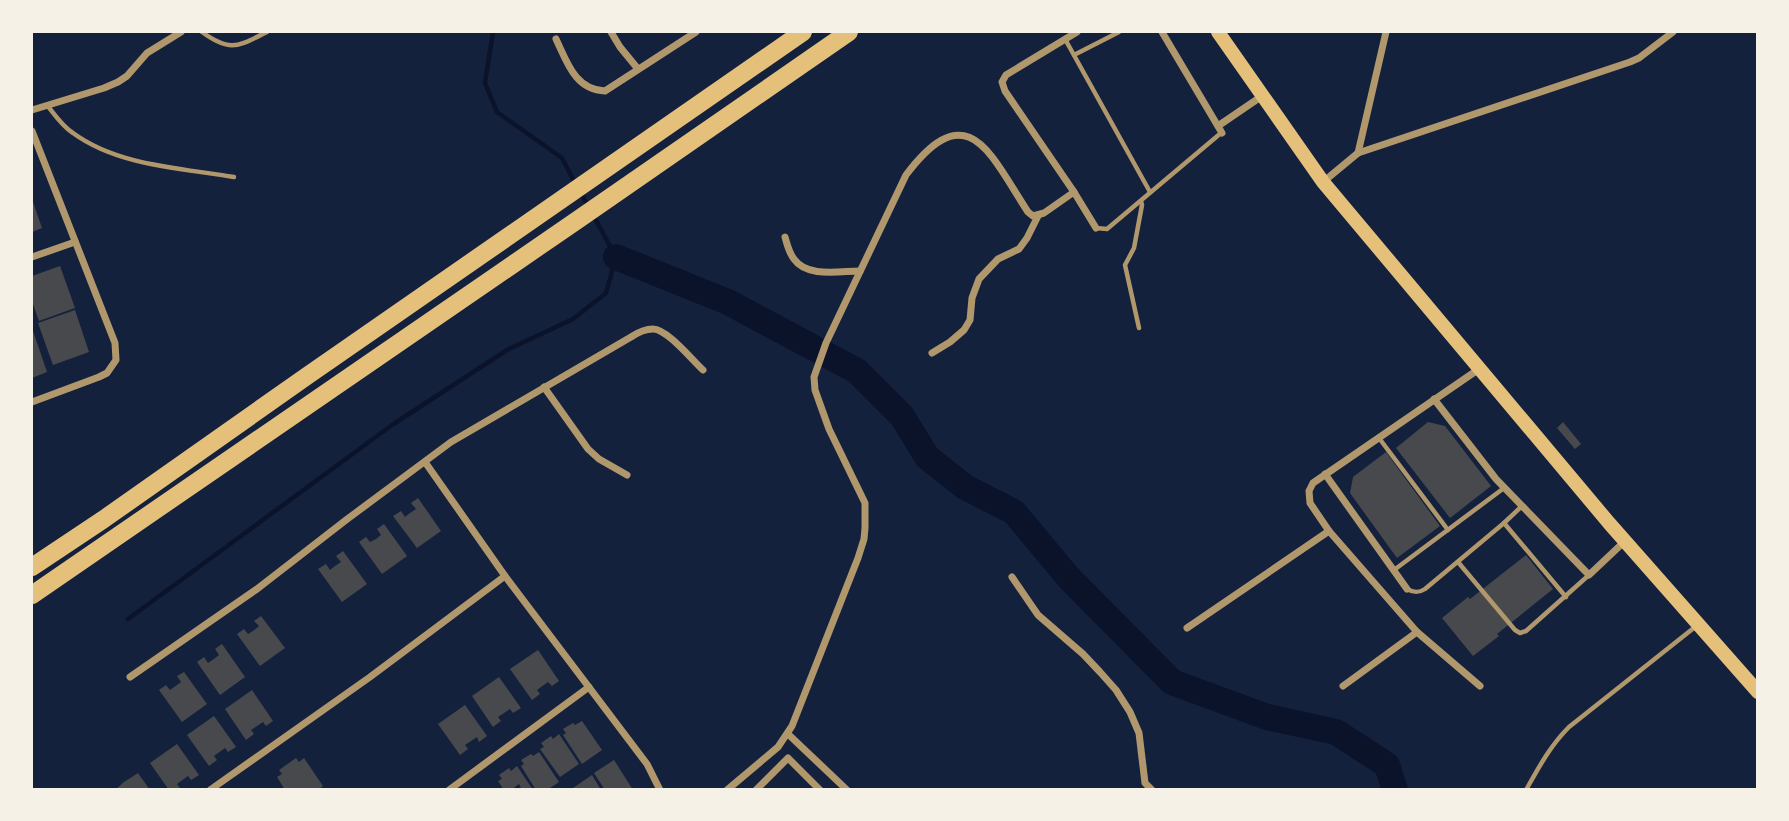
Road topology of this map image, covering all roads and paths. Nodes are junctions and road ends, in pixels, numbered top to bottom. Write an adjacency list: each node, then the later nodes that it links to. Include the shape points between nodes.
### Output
1 (181, 32): 19 (street, via 148,53 118,82)
2 (202, 32): 3 (lane, via 229,46)
3 (267, 32)
4 (611, 32): 17 (street)
5 (696, 32): 17 (street)
6 (803, 32): 53 (highway)
7 (849, 32): 59 (highway)
8 (1077, 32): 15 (street)
9 (1119, 32): 16 (lane)
10 (1162, 32): 21 (street)
11 (1218, 32): 18 (main road)
12 (1386, 32): 23 (street)
13 (1671, 32): 23 (street, via 1630,62)
14 (556, 39): 17 (street, via 576,77 595,91 605,91)
15 (1065, 39): 16 (lane); 26 (street, via 1006,75 1002,82)
16 (1074, 55): 27 (lane)
17 (638, 69)
18 (1263, 95): 21 (street); 25 (main road)
19 (47, 106): 20 (street); 24 (lane, via 72,133 113,153)
20 (32, 110)
21 (1220, 129): 27 (lane)
22 (32, 131): 32 (street)
23 (1358, 153): 25 (street)
24 (234, 177)
25 (1324, 181): 37 (main road)
26 (1074, 192): 29 (street); 30 (street)
27 (1150, 192): 28 (lane)
28 (1141, 200): 30 (lane, via 1107,229); 35 (lane, via 1134,248 1125,265)
29 (1038, 216): 34 (street, via 1027,212 978,141 948,136 906,175); 36 (street, via 1019,249 998,259 979,279 964,330)
30 (1096, 228)
31 (785, 237): 34 (street, via 794,260 812,271)
32 (75, 242): 33 (street); 41 (street, via 115,343 117,360 99,377)
33 (32, 257)
34 (860, 271): 69 (street, via 814,377 829,429 865,503 866,528)
35 (1139, 328)
36 (932, 353)
37 (1479, 369): 40 (street); 51 (main road)
38 (702, 370): 39 (street, via 668,336 652,329)
39 (544, 387): 43 (street); 45 (street, via 588,450)
40 (1434, 399): 42 (street); 46 (street)
41 (32, 402)
42 (1379, 438): 44 (street); 49 (lane)
43 (425, 462): 56 (street); 64 (street, via 257,589)
44 (1325, 474): 50 (street, via 1309,491 1310,503); 54 (street)
45 (627, 475)
46 (1504, 488): 47 (street); 49 (lane)
47 (1522, 506): 48 (lane); 55 (street)
48 (1504, 523): 52 (lane); 60 (lane)
49 (1448, 530): 54 (lane)
50 (1329, 531): 62 (street); 63 (street)
51 (1625, 541): 55 (street); 61 (main road)
52 (1458, 562): 58 (lane, via 1420,593); 60 (lane, via 1520,633)
53 (32, 567)
54 (1394, 570): 58 (street)
55 (1589, 575): 60 (lane)
56 (505, 576): 67 (street); 72 (street)
57 (1012, 578): 79 (street, via 1047,625 1083,654 1116,690 1136,722 1145,783)
58 (1407, 589)
59 (32, 595)
60 (1566, 597)
61 (1698, 624): 65 (main road); 80 (lane, via 1569,727)
62 (1187, 628)
63 (1417, 632): 66 (street); 68 (street)
64 (130, 677)
65 (1755, 685)
66 (1343, 686)
67 (589, 687): 73 (street); 74 (street, via 647,764)
68 (1480, 687)
69 (788, 734): 70 (street); 78 (street)
70 (778, 747): 71 (street); 75 (street)
71 (788, 758): 76 (street); 77 (street)
72 (210, 789)
73 (449, 789)
74 (660, 789)
75 (727, 789)
76 (756, 789)
77 (820, 789)
78 (847, 789)
79 (1152, 789)
80 (1526, 789)

